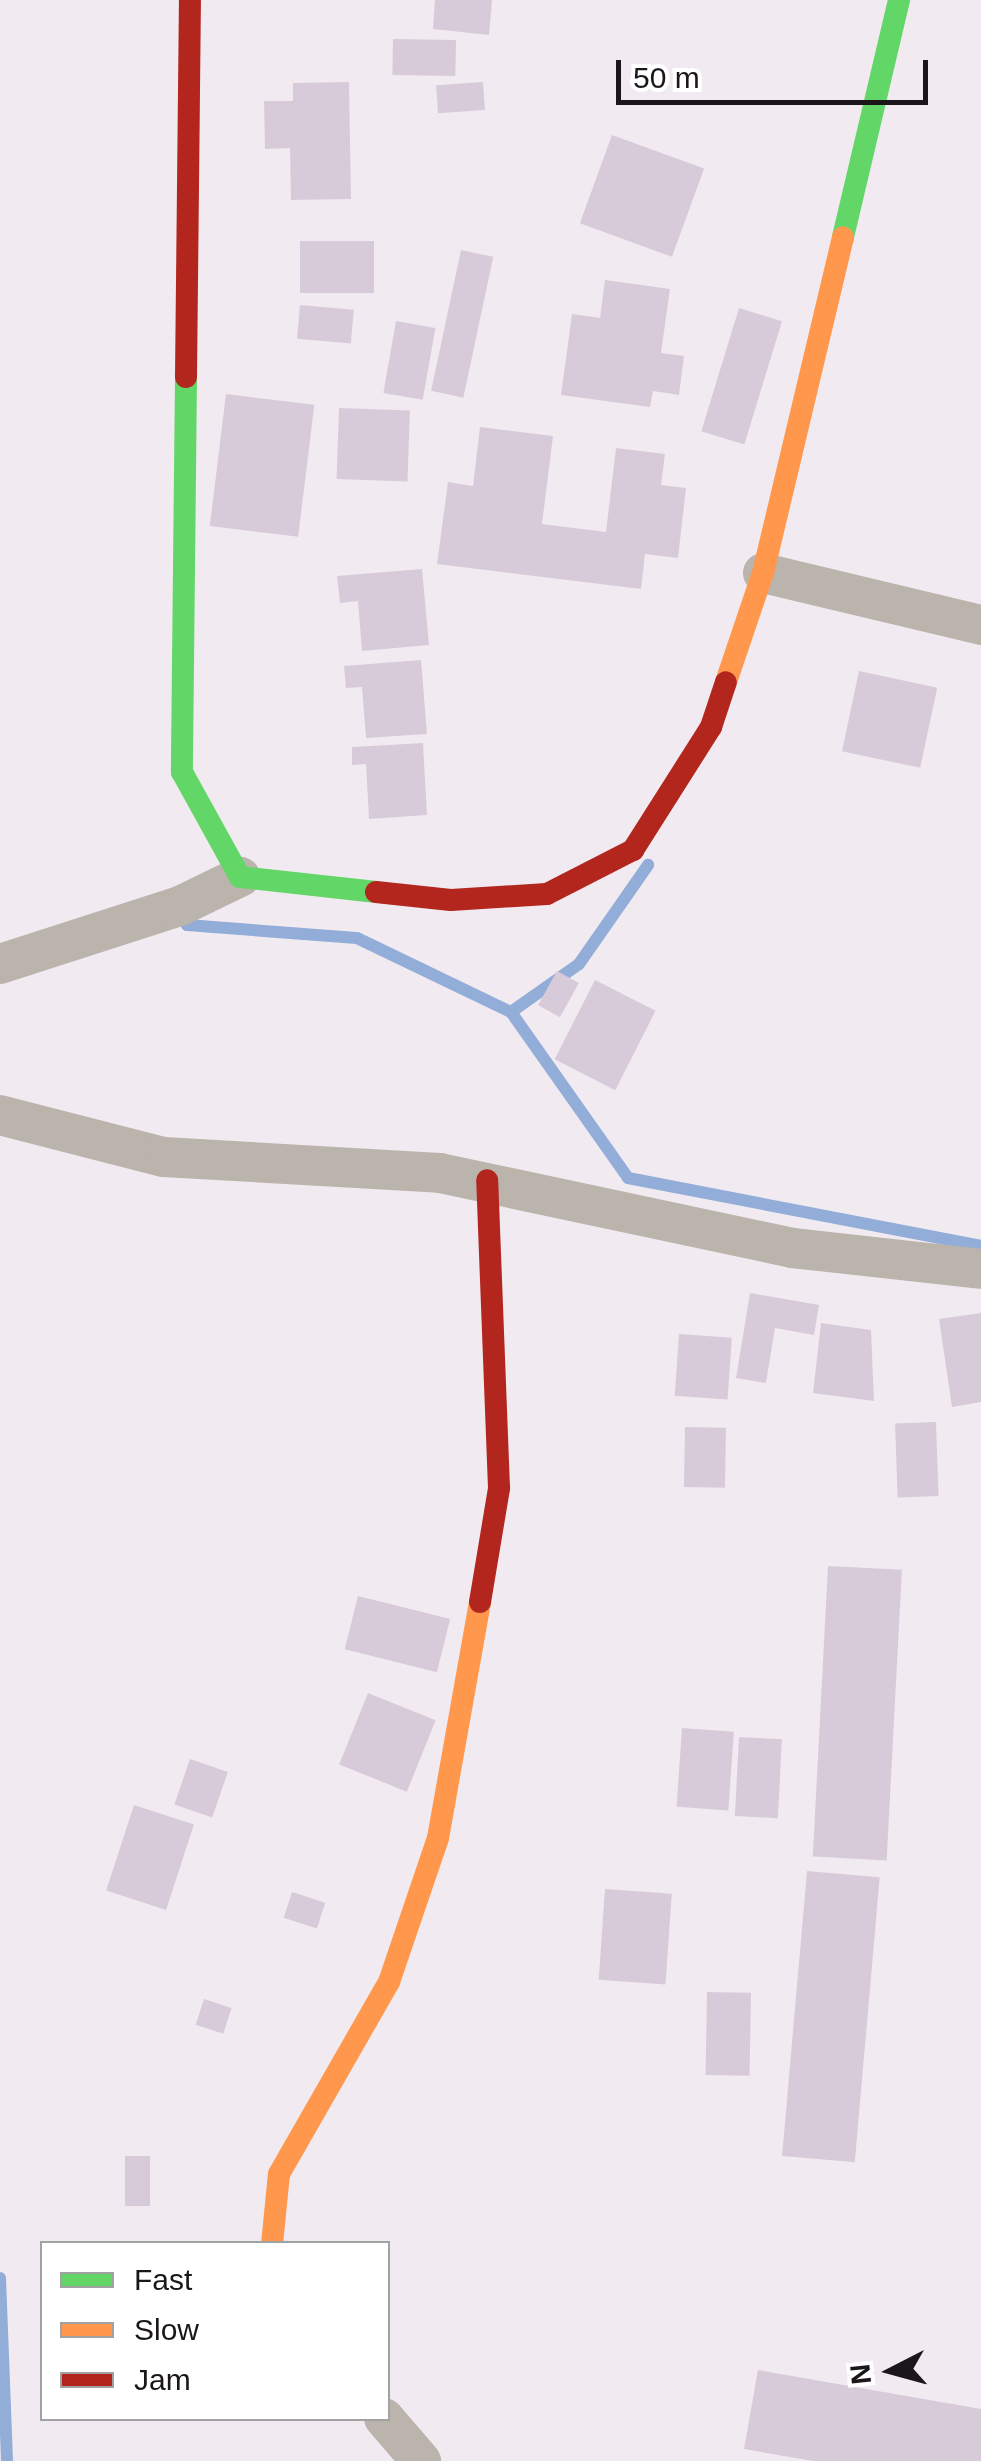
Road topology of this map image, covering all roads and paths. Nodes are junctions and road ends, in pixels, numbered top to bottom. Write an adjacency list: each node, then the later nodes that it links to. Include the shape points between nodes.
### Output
1 (190, 0): 5 (street, via 176,706 182,772)
2 (900, 0): 3 (street)
3 (763, 573): 4 (street); 5 (street, via 711,727 675,796 633,850 584,882 529,897 450,900)
4 (981, 625)
5 (240, 877): 6 (street)
6 (0, 964)
7 (0, 1115): 8 (street, via 164,1156)
8 (487, 1180): 9 (street, via 792,1248); 10 (street, via 499,1488 457,1746 438,1838 389,1982 279,2174)
9 (981, 1269)
10 (272, 2241)
11 (387, 2421): 12 (street)
12 (421, 2461)

